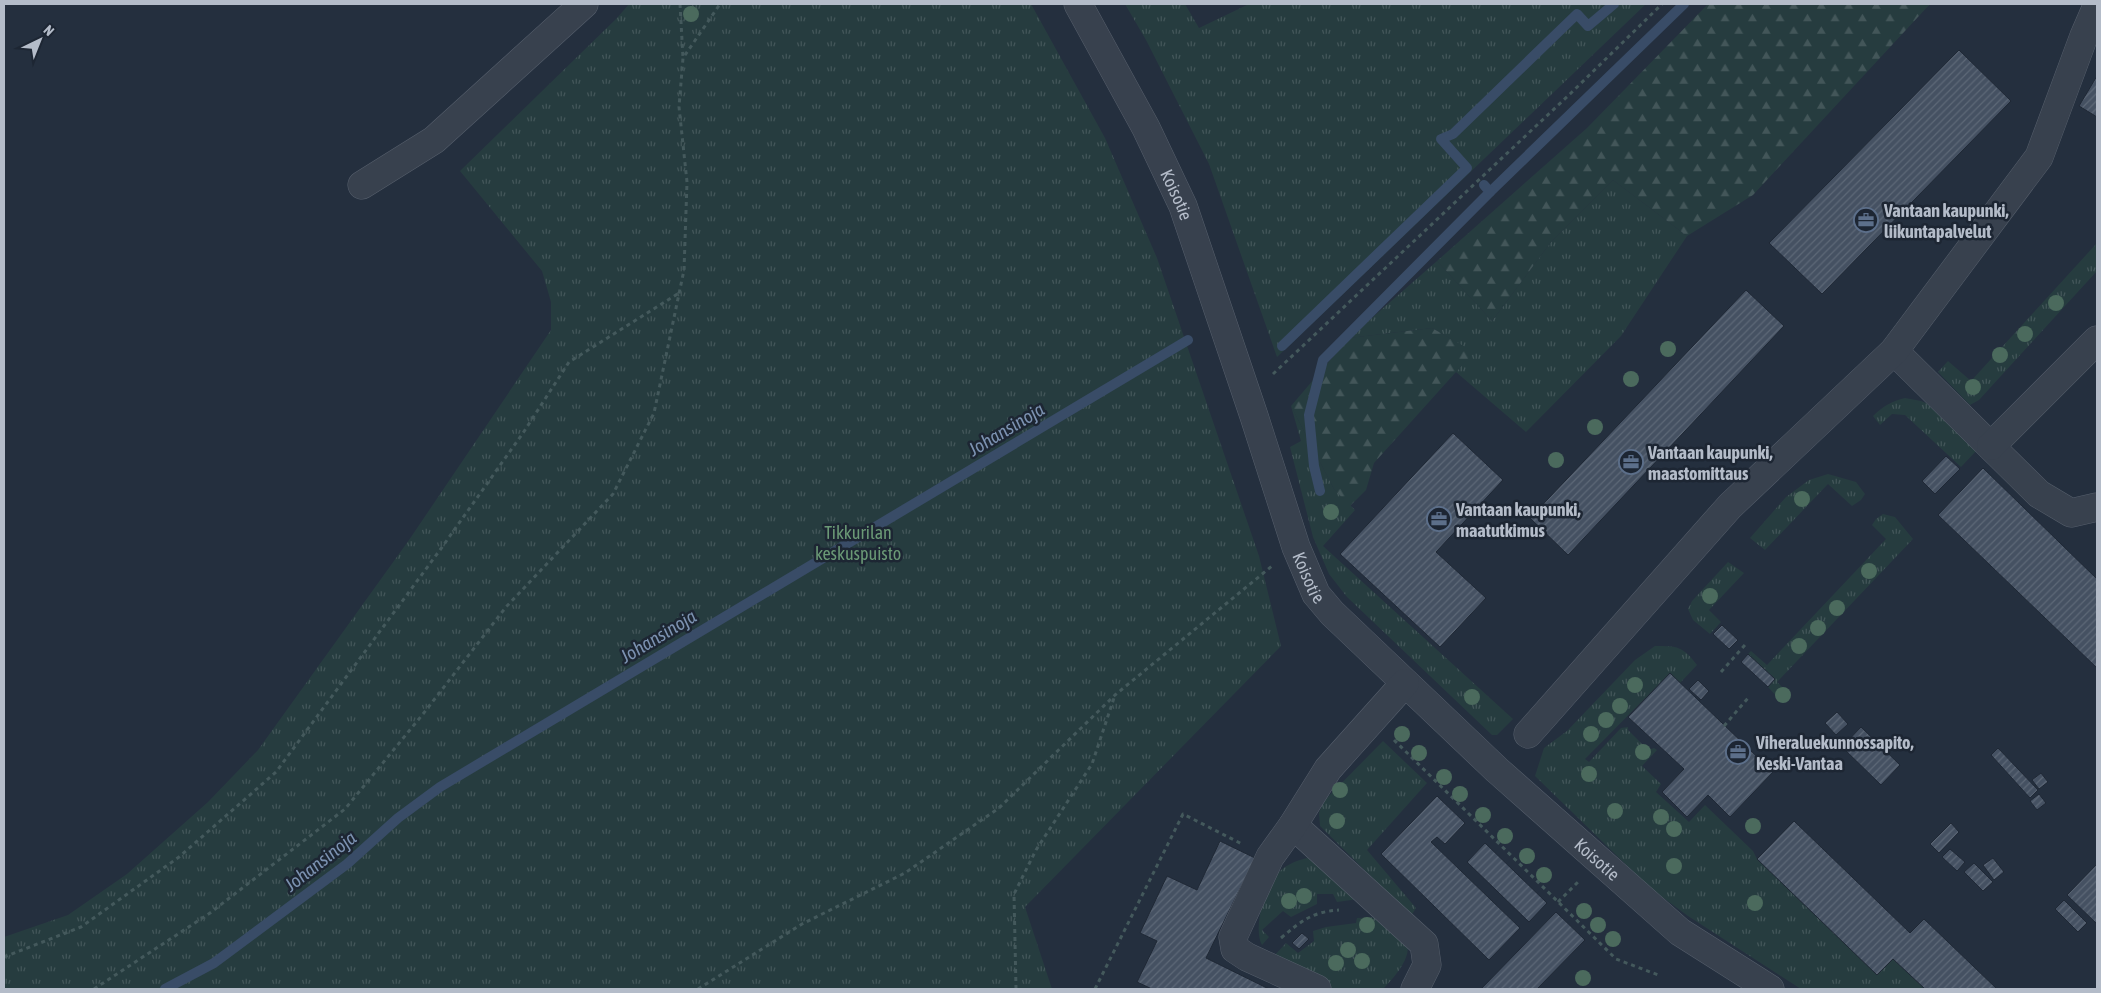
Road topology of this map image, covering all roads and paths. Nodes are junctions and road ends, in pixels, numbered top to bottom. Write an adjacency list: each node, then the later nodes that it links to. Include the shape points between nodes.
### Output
1 (584, 4): 8 (street, via 434,140)
2 (680, 4): 7 (path)
3 (720, 4): 7 (path)
4 (1078, 4): 12 (street, Koisotie, via 1146,128 1182,206)
5 (1662, 4): 12 (path, via 1277,370)
6 (2097, 6): 11 (street, via 2038,157)
7 (683, 58): 9 (path, via 679,107 687,182 684,270)
8 (362, 185)
9 (679, 293): 29 (path, via 569,362 440,550 276,772 179,857 82,927); 32 (path, via 654,413 613,494 506,607 345,809 210,913)
10 (2097, 340): 13 (street)
11 (1894, 350): 13 (street); 23 (street, via 1730,506)
12 (1247, 394): 15 (street, Koisotie)
13 (1991, 446): 14 (street, via 2039,494 2071,512)
14 (2097, 507)
15 (1296, 547): 18 (street, Koisotie, via 1316,594); 19 (path)
16 (1745, 645): 17 (path)
17 (1721, 672)
18 (1405, 683): 21 (street); 38 (street, Koisotie, via 1497,770 1680,932)
19 (1115, 695): 33 (path, via 999,808 904,873 802,924); 34 (path, via 1092,764 1036,850 1014,894)
20 (1748, 698): 22 (path)
21 (1372, 719): 24 (street, via 1328,769); 27 (path)
22 (1724, 726)
23 (1528, 734)
24 (1293, 824): 25 (street); 28 (street)
25 (1270, 857): 30 (street, via 1233,937 1235,949); 35 (path, via 1183,814)
26 (1580, 880): 27 (path)
27 (1558, 902): 31 (path, via 1616,960)
28 (1385, 906): 30 (path, via 1322,911 1302,921); 37 (street, via 1424,944 1427,965)
29 (4, 957)
30 (1257, 961): 36 (street)
31 (1661, 976)
32 (94, 989)
33 (698, 989)
34 (1016, 989)
35 (1095, 989)
36 (1317, 989)
37 (1414, 989)
38 (1770, 989)

